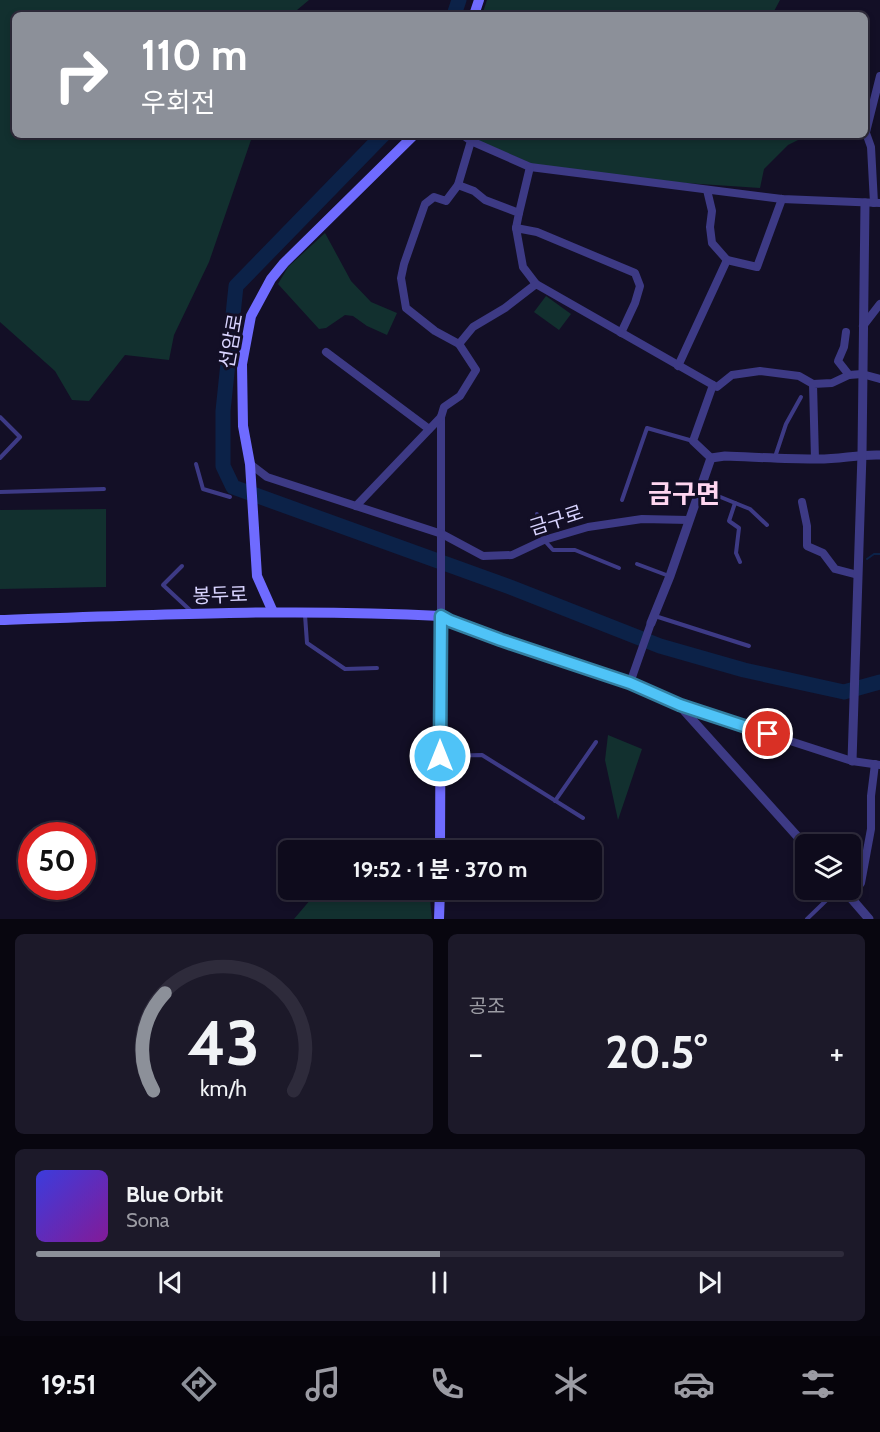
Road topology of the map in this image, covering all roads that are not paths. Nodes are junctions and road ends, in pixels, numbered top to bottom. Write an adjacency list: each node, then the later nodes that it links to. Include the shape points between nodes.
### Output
1 (880, 76): 2 (street)
2 (868, 124)
3 (411, 138): 42 (main road, 선암로, via 284,263 251,316 242,364 243,426)
4 (467, 138): 6 (street)
5 (868, 138): 11 (street)
6 (471, 141): 7 (street); 8 (street)
7 (530, 167): 9 (street); 12 (street)
8 (458, 185): 12 (street); 20 (street, via 446,201 434,197 425,204 401,278 406,308)
9 (707, 190): 10 (street); 14 (street, via 712,211 712,243)
10 (782, 199): 11 (street); 14 (street, via 757,267)
11 (873, 203): 17 (street)
12 (519, 213): 13 (street)
13 (516, 228): 15 (street, via 523,267); 19 (street, via 537,232 635,273 640,286)
14 (727, 260): 22 (street)
15 (536, 284): 19 (street); 20 (street, via 472,327)
16 (880, 304): 17 (street)
17 (863, 326): 23 (street)
18 (846, 332): 24 (street, via 838,361)
19 (621, 333): 22 (street)
20 (459, 344): 30 (street, via 476,370 460,396 444,407)
21 (326, 352): 33 (street)
22 (678, 366): 27 (street)
23 (862, 374): 24 (street); 25 (street); 35 (street)
24 (849, 375): 26 (street, via 832,383)
25 (880, 379)
26 (813, 384): 27 (street, via 799,376 760,371 732,375 717,387); 40 (street)
27 (713, 385): 34 (street)
28 (801, 397): 37 (lane, via 786,424)
29 (0, 417): 31 (lane)
30 (441, 417): 33 (street); 54 (street)
31 (5, 422): 32 (lane); 38 (lane, via 20,437)
32 (0, 428)
33 (429, 429): 50 (street)
34 (693, 441): 39 (street); 46 (lane, via 647,428)
35 (862, 454): 36 (street); 40 (street); 60 (street)
36 (880, 455)
37 (775, 457): 39 (street); 40 (street)
38 (0, 458)
39 (711, 458): 47 (street)
40 (815, 459)
41 (196, 464): 45 (lane, via 203,489)
42 (250, 469): 50 (street, 금구로); 62 (main road, 선암로, via 257,576)
43 (104, 489): 44 (lane)
44 (0, 492)
45 (230, 497)
46 (622, 500)
47 (695, 501): 49 (lane, via 711,506 718,496); 52 (street)
48 (802, 502): 60 (street, via 807,546 823,553 835,569)
49 (735, 503): 53 (lane, via 750,509); 56 (lane, via 729,521 739,528 736,553)
50 (356, 506): 54 (street, 금구로)
51 (537, 514): 55 (lane)
52 (689, 520): 55 (street, 금구로, via 642,519 588,527); 61 (street)
53 (766, 525)
54 (441, 536): 55 (street, 금구로, via 483,556 512,555); 65 (street)
55 (544, 540): 59 (lane, via 553,550 575,550)
56 (740, 562)
57 (637, 564): 61 (lane)
58 (182, 566): 64 (lane, via 163,585)
59 (619, 568)
60 (858, 575): 74 (street)
61 (670, 576): 66 (street)
62 (273, 612): 63 (main road, 봉두로); 64 (main road, 봉두로)
63 (305, 612): 65 (main road, 봉두로); 69 (lane, via 307,643 345,669)
64 (193, 614): 67 (main road, 봉두로)
65 (441, 616): 70 (street); 73 (main road)
66 (653, 619): 68 (lane); 70 (street)
67 (0, 620)
68 (749, 646)
69 (377, 668)
70 (630, 683): 71 (street)
71 (680, 705): 74 (street); 78 (street)
72 (596, 742): 76 (lane)
73 (440, 756): 76 (lane, via 482,755); 79 (main road)
74 (852, 761): 75 (street)
75 (878, 764): 80 (street)
76 (555, 801): 77 (lane)
77 (583, 818)
78 (795, 834)
79 (440, 840)
80 (861, 882)
81 (440, 900): 84 (main road)
82 (827, 900): 85 (lane)
83 (854, 900): 86 (street)
84 (439, 919)
85 (807, 919)
86 (869, 919)

